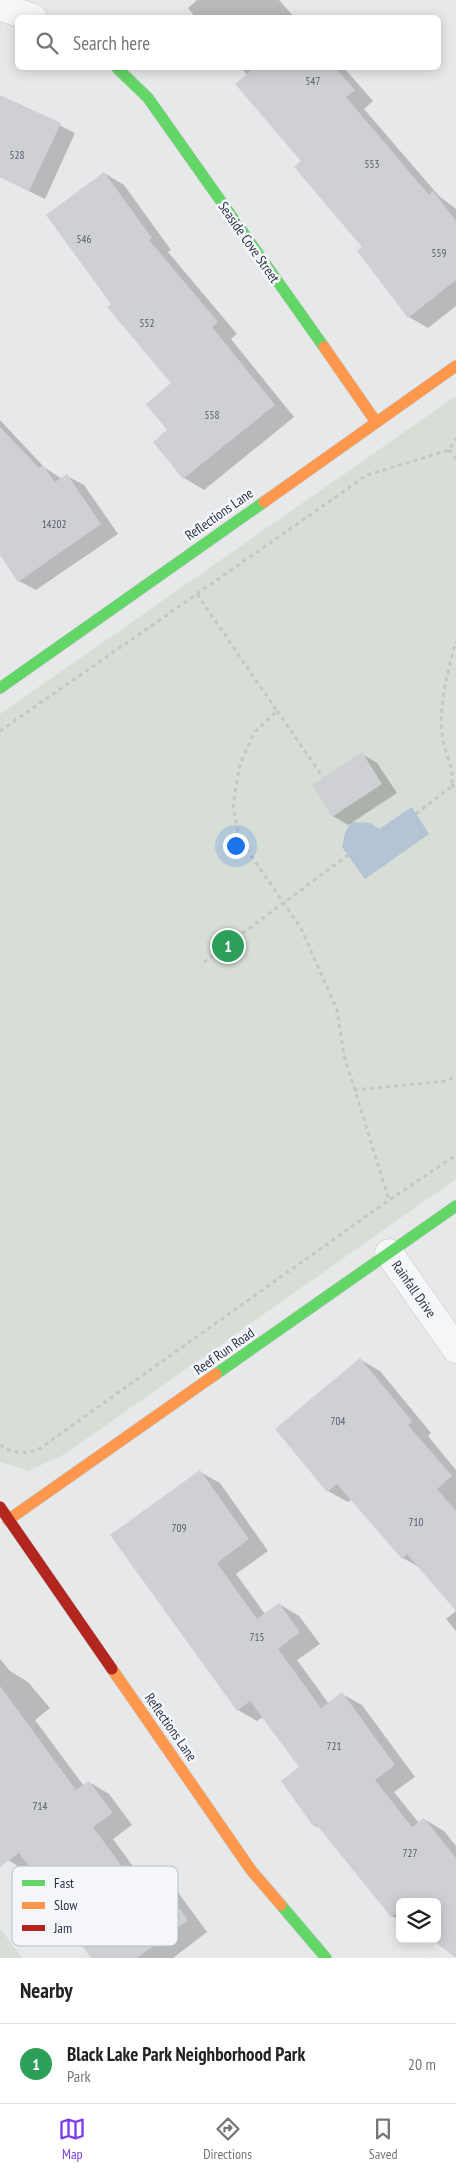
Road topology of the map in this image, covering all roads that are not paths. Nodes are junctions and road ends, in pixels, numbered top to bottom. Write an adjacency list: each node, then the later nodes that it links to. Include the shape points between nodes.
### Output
1 (0, 6): 2 (street)
2 (26, 15)
3 (118, 70): 5 (street, Seaside Cove Street, via 148,98)
4 (456, 366): 5 (street, Reflections Lane)
5 (376, 422): 6 (street, Reflections Lane)
6 (0, 688)
7 (456, 1206): 8 (street, Reef Run Road)
8 (389, 1253): 9 (street, Rainfall Drive); 11 (street, Reef Run Road)
9 (456, 1349)
10 (0, 1507): 11 (street, Reflections Lane)
11 (8, 1520): 12 (street, Reflections Lane, via 251,1870)
12 (326, 1958)

